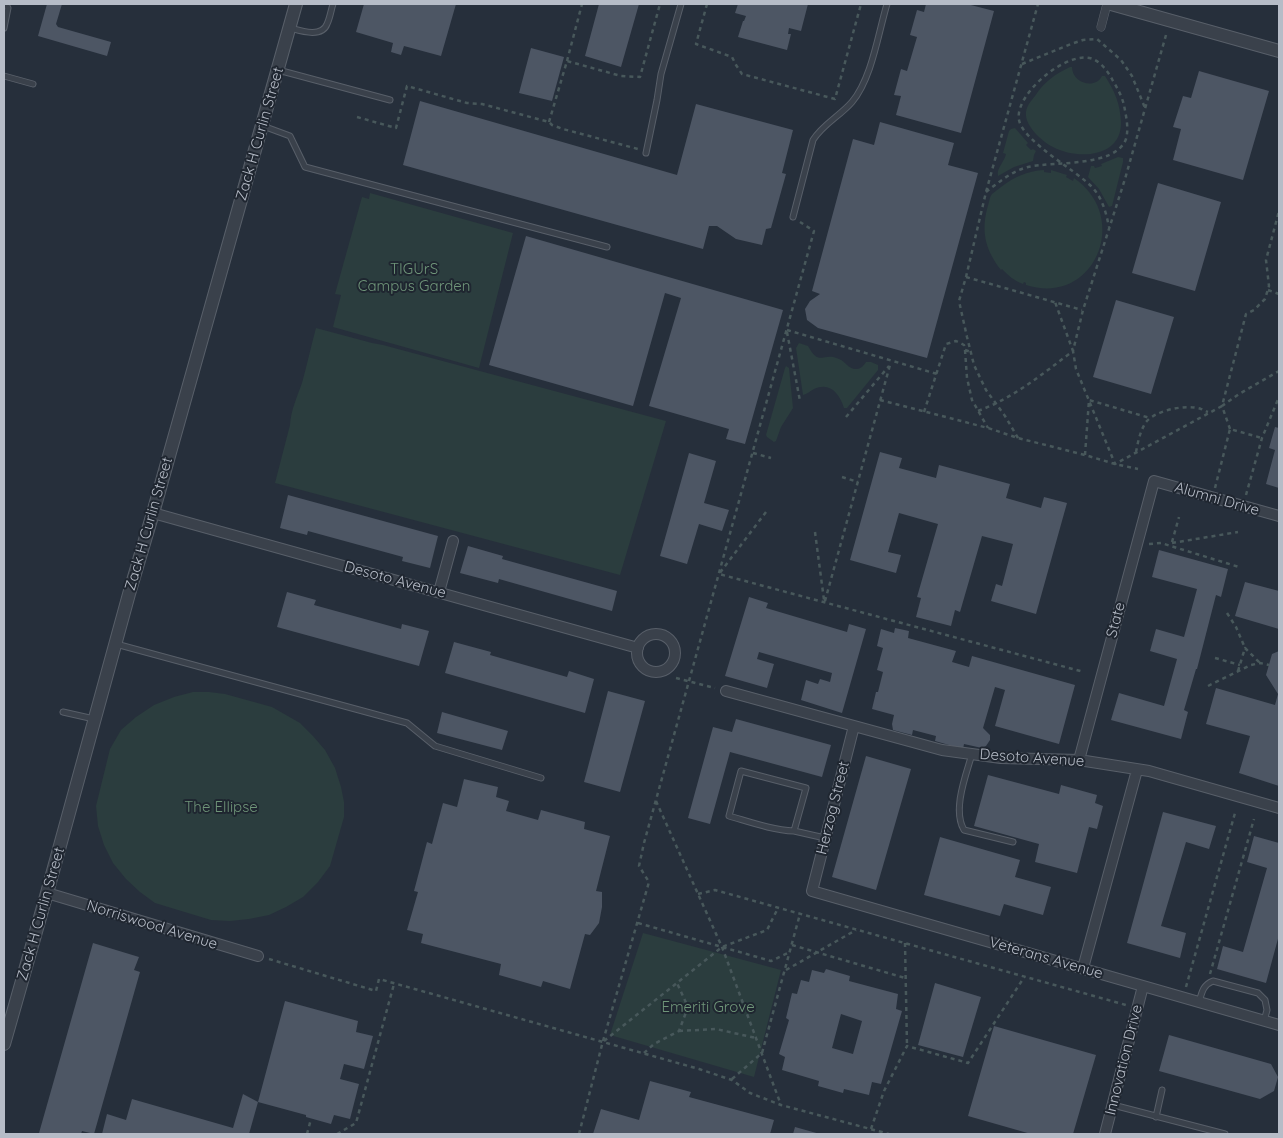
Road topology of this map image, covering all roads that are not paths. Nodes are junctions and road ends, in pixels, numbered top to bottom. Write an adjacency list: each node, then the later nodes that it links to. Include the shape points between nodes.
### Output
1 (6, 4): 9 (lane)
2 (296, 4): 10 (street, Zack H Curlin Street)
3 (332, 4): 10 (lane, via 327,26 321,31)
4 (681, 4): 17 (lane, via 661,74)
5 (887, 4): 18 (lane, via 862,87 842,113 818,131 814,140)
6 (1107, 4): 8 (street)
7 (1111, 4): 11 (street)
8 (1101, 27)
9 (4, 28)
10 (290, 28): 12 (street, Zack H Curlin Street)
11 (1279, 50)
12 (278, 69): 15 (lane); 16 (street, Zack H Curlin Street)
13 (4, 76): 14 (lane)
14 (32, 84)
15 (390, 100)
16 (262, 126): 19 (lane, via 290,136 305,167); 21 (street, Zack H Curlin Street)
17 (646, 151)
18 (793, 217)
19 (607, 247)
20 (1154, 481): 22 (street, Alumni Drive); 32 (street, State)
21 (153, 513): 24 (street, Desoto Avenue); 25 (street, Zack H Curlin Street)
22 (1279, 516)
23 (453, 541): 24 (street)
24 (439, 592): 26 (street, Desoto Avenue)
25 (115, 644): 29 (street, Zack H Curlin Street); 34 (lane, via 407,723 435,746)
26 (638, 648)
27 (726, 691): 30 (street, Desoto Avenue)
28 (63, 712): 29 (lane)
29 (95, 719): 40 (street, Zack H Curlin Street)
30 (854, 726): 31 (street, Desoto Avenue, via 942,750); 37 (street, Herzog Street)
31 (972, 754): 32 (street, Desoto Avenue); 38 (lane, via 960,798 961,825 964,830)
32 (1079, 760): 33 (street, Desoto Avenue)
33 (1137, 770): 35 (street, Desoto Avenue); 42 (street)
34 (541, 778)
35 (1279, 808)
36 (794, 831): 36 (lane, via 806,788 741,771 729,816); 37 (lane)
37 (825, 839): 39 (street, Herzog Street)
38 (1013, 842)
39 (812, 891): 42 (street, Veterans Avenue)
40 (47, 893): 41 (street, Norriswood Avenue); 47 (street, Zack H Curlin Street)
41 (258, 956)
42 (1083, 968): 43 (street, Veterans Avenue)
43 (1143, 986): 44 (street, Veterans Avenue); 49 (street, Innovation Drive)
44 (1198, 1002): 45 (street, Veterans Avenue); 45 (lane, via 1207,984 1214,981 1258,993 1265,1000)
45 (1264, 1021): 46 (street, Veterans Avenue)
46 (1279, 1025)
47 (4, 1044)
48 (1162, 1090): 50 (lane)
49 (1113, 1105): 50 (lane); 51 (street, Innovation Drive)
50 (1156, 1117): 52 (lane)
51 (1105, 1134)
52 (1225, 1134)

